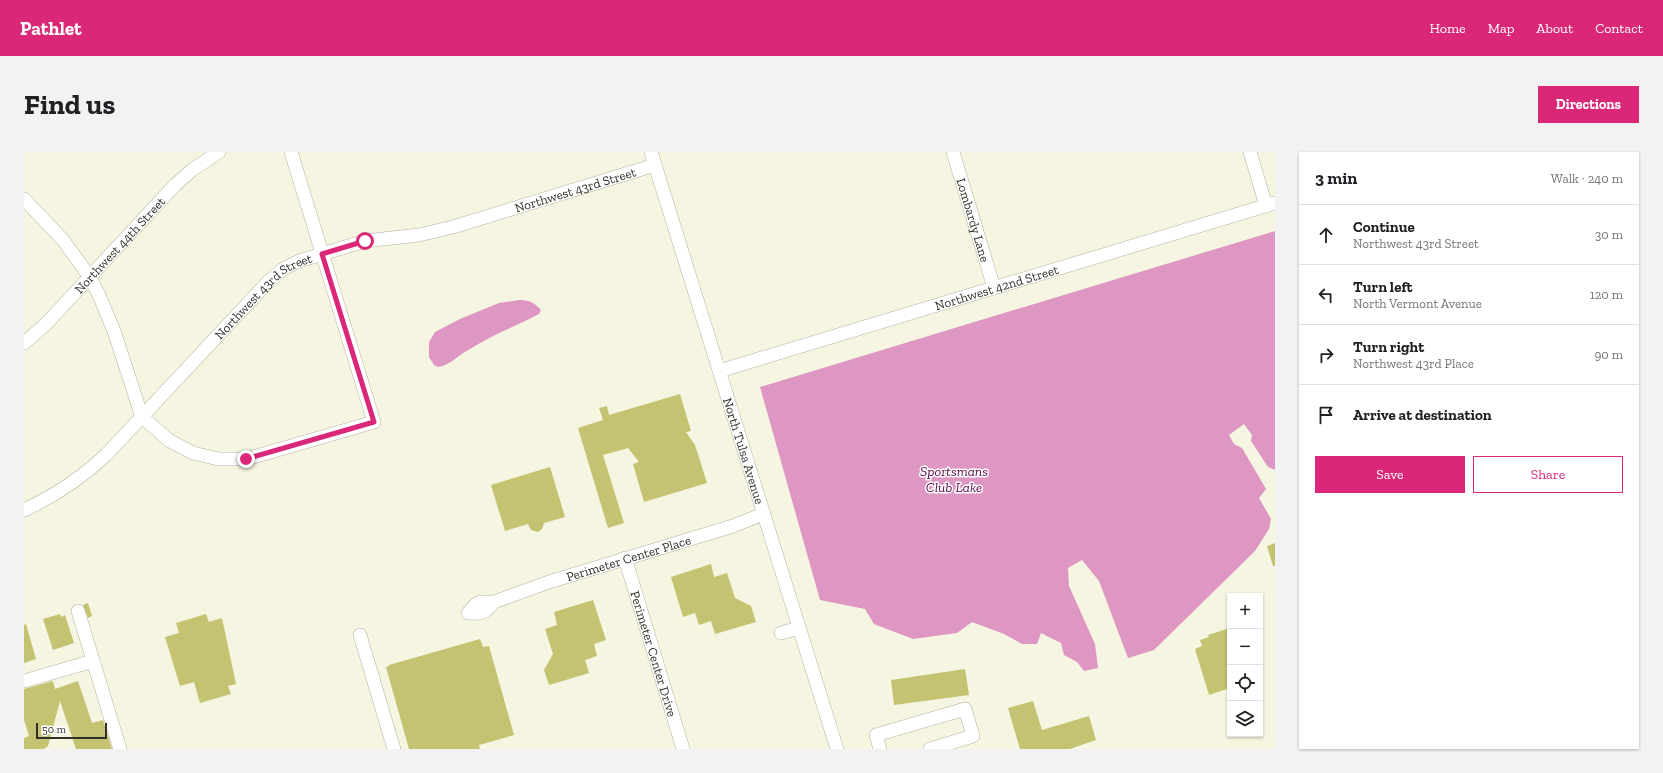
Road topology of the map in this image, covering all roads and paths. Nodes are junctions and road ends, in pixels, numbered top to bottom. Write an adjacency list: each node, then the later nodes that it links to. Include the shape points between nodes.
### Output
1 (219, 152): 9 (street, Northwest 44th Street, via 175,185)
2 (291, 152): 8 (street)
3 (952, 152): 10 (street, Lombardy Lane)
4 (1250, 152): 7 (street)
5 (653, 158): 8 (street, Northwest 43rd Street, via 453,227 405,238 365,241); 12 (street, North Tulsa Avenue)
6 (24, 199): 9 (street, via 63,240)
7 (1271, 204): 10 (street, Northwest 42nd Street)
8 (322, 254): 13 (street, Northwest 43rd Street, via 290,265 276,274); 13 (street, via 374,422 259,456 233,460 206,456 183,448 170,441)
9 (89, 276): 11 (street, Northwest 44th Street, via 45,325); 13 (street, via 114,331)
10 (994, 288): 12 (street, Northwest 42nd Street)
11 (24, 343)
12 (719, 371): 15 (street, North Tulsa Avenue)
13 (142, 417): 14 (street, Northwest 43rd Street, via 106,455 76,481 59,493)
14 (24, 510)
15 (763, 514): 16 (street, Perimeter Center Place, via 732,526); 19 (street, North Tulsa Avenue)
16 (625, 558): 17 (street, Perimeter Center Place); 26 (street, Perimeter Center Drive)
17 (494, 602)
18 (78, 611): 22 (street)
19 (799, 628): 20 (street); 27 (street, North Tulsa Avenue)
20 (781, 633)
21 (360, 635): 25 (street)
22 (93, 661): 23 (street); 24 (street)
23 (24, 681)
24 (120, 749)
25 (394, 749)
26 (683, 749)
27 (837, 749)
28 (880, 749): 29 (street, via 876,735 965,709 973,736)
29 (930, 749)

